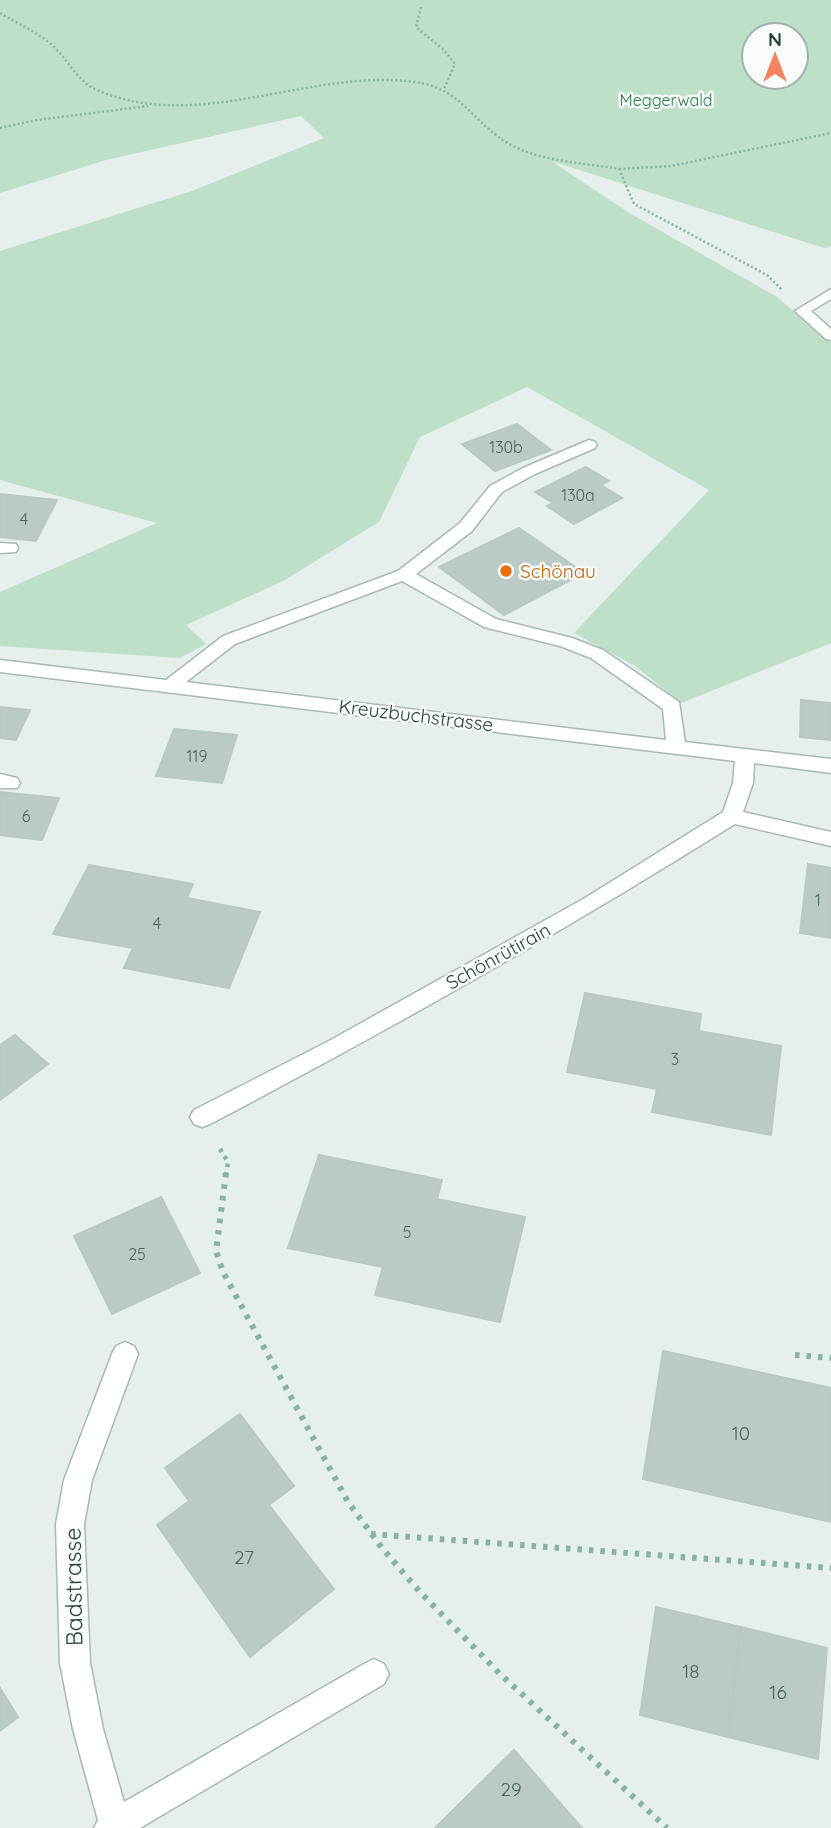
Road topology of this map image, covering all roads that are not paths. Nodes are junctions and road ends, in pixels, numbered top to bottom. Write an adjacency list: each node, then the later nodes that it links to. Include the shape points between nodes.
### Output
1 (831, 293): 2 (street, via 802,311)
2 (831, 336)
3 (589, 445): 4 (street, via 496,489 466,527)
4 (404, 575): 6 (street, via 229,640); 7 (street, via 490,623 597,654 672,706)
5 (0, 666): 6 (street, Kreuzbuchstrasse)
6 (171, 685): 7 (street, Kreuzbuchstrasse)
7 (677, 746): 8 (street, Kreuzbuchstrasse)
8 (745, 754): 9 (street, Kreuzbuchstrasse); 10 (street, via 743,783)
9 (831, 766)
10 (732, 816): 11 (street); 12 (street, Schönrütirain, via 592,903 337,1047)
11 (831, 839)
12 (202, 1117)
13 (125, 1354): 15 (street, Badstrasse, via 78,1480 70,1524 75,1663)
14 (374, 1674): 15 (street, Badstrasse)
15 (112, 1826)

